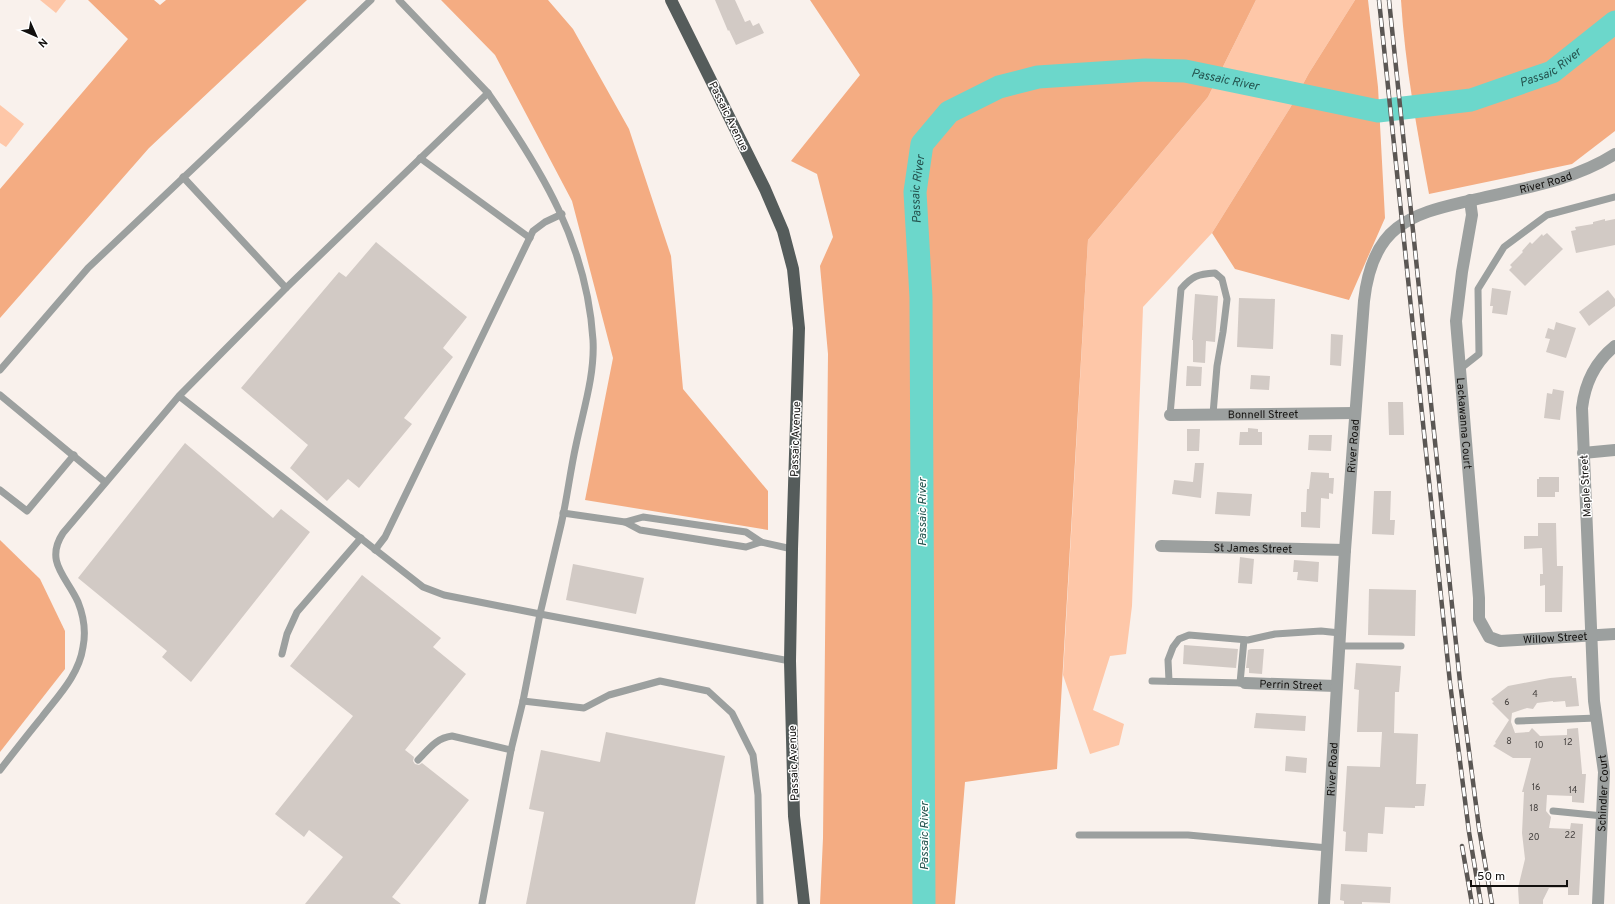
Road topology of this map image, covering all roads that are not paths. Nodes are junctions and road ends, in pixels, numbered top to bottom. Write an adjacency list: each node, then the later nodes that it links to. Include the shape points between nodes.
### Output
1 (371, 0): 7 (lane)
2 (399, 0): 4 (lane)
3 (671, 0): 31 (main road, Passaic Avenue, via 765,189 783,231 793,269 799,328)
4 (488, 93): 6 (lane); 10 (lane, via 538,169)
5 (1615, 154): 9 (street, River Road, via 1567,177)
6 (420, 158): 11 (lane); 12 (lane)
7 (183, 177): 12 (lane); 15 (lane, via 88,268)
8 (1615, 198): 14 (lane, via 1547,215 1504,247 1478,289 1479,354)
9 (1470, 200): 14 (street, Lackawanna Court, via 1472,215 1456,321); 18 (street, River Road, via 1433,209 1410,220 1397,228 1378,250 1366,283)
10 (562, 214): 11 (lane, via 545,222 533,231); 26 (lane, via 577,251 589,301 593,342 591,376)
11 (530, 238): 32 (lane, via 386,537)
12 (286, 288): 17 (lane)
13 (1615, 346): 22 (street, Maple Street, via 1597,364 1588,380 1583,397)
14 (1460, 369): 39 (street, Lackawanna Court, via 1480,619 1489,637)
15 (0, 370)
16 (0, 395): 23 (lane)
17 (179, 396): 24 (lane); 28 (lane)
18 (1355, 413): 19 (street, Bonnell Street); 33 (street, River Road)
19 (1213, 414): 20 (street, Bonnell Street); 20 (lane, via 1226,300 1222,279 1215,274 1205,274 1189,279 1181,289)
20 (1170, 415)
21 (1615, 450): 22 (street)
22 (1584, 452): 37 (street, Maple Street)
23 (74, 456): 24 (lane); 25 (lane, via 27,511)
24 (105, 482): 53 (lane, via 56,543 57,565 78,601 84,624 80,660 70,681)
25 (0, 490)
26 (563, 513): 27 (lane); 34 (lane)
27 (625, 522): 29 (lane, via 640,530 746,547); 29 (lane, via 643,517 746,532)
28 (361, 538): 32 (lane); 42 (lane, via 297,612 287,634)
29 (761, 542): 31 (lane)
30 (1161, 546): 33 (street, St James Street)
31 (792, 549): 43 (main road, Passaic Avenue)
32 (375, 550): 34 (lane, via 423,587 435,592)
33 (1345, 550): 35 (street, River Road)
34 (540, 614): 43 (lane); 48 (lane)
35 (1340, 633): 38 (lane, via 1275,634); 40 (street, River Road)
36 (1615, 634): 37 (street, Willow Street)
37 (1592, 635): 39 (street, Willow Street); 49 (street, Schindler Court)
38 (1244, 640): 45 (lane, via 1189,635 1179,639 1172,646 1168,660); 46 (lane)
39 (1496, 640)
40 (1339, 646): 41 (lane); 47 (street, River Road)
41 (1401, 646)
42 (282, 654)
43 (790, 661): 60 (main road, Passaic Avenue, via 794,816)
44 (1152, 681): 45 (lane)
45 (1169, 681): 46 (lane)
46 (1242, 683): 47 (street, Perrin Street)
47 (1336, 686): 57 (street, River Road)
48 (523, 701): 51 (lane); 59 (lane, via 584,708 609,695 660,681 708,691 732,713 753,754 758,795)
49 (1597, 718): 50 (lane); 55 (street, Schindler Court, via 1604,772)
50 (1518, 721)
51 (512, 750): 52 (lane, via 452,736 435,742); 58 (lane)
52 (418, 760)
53 (0, 770)
54 (1553, 811): 55 (lane)
55 (1603, 816): 62 (street, Schindler Court)
56 (1080, 835): 57 (lane, via 1188,835)
57 (1328, 848): 61 (street, River Road)
58 (482, 904)
59 (760, 904)
60 (804, 904)
61 (1324, 904)
62 (1598, 904)

